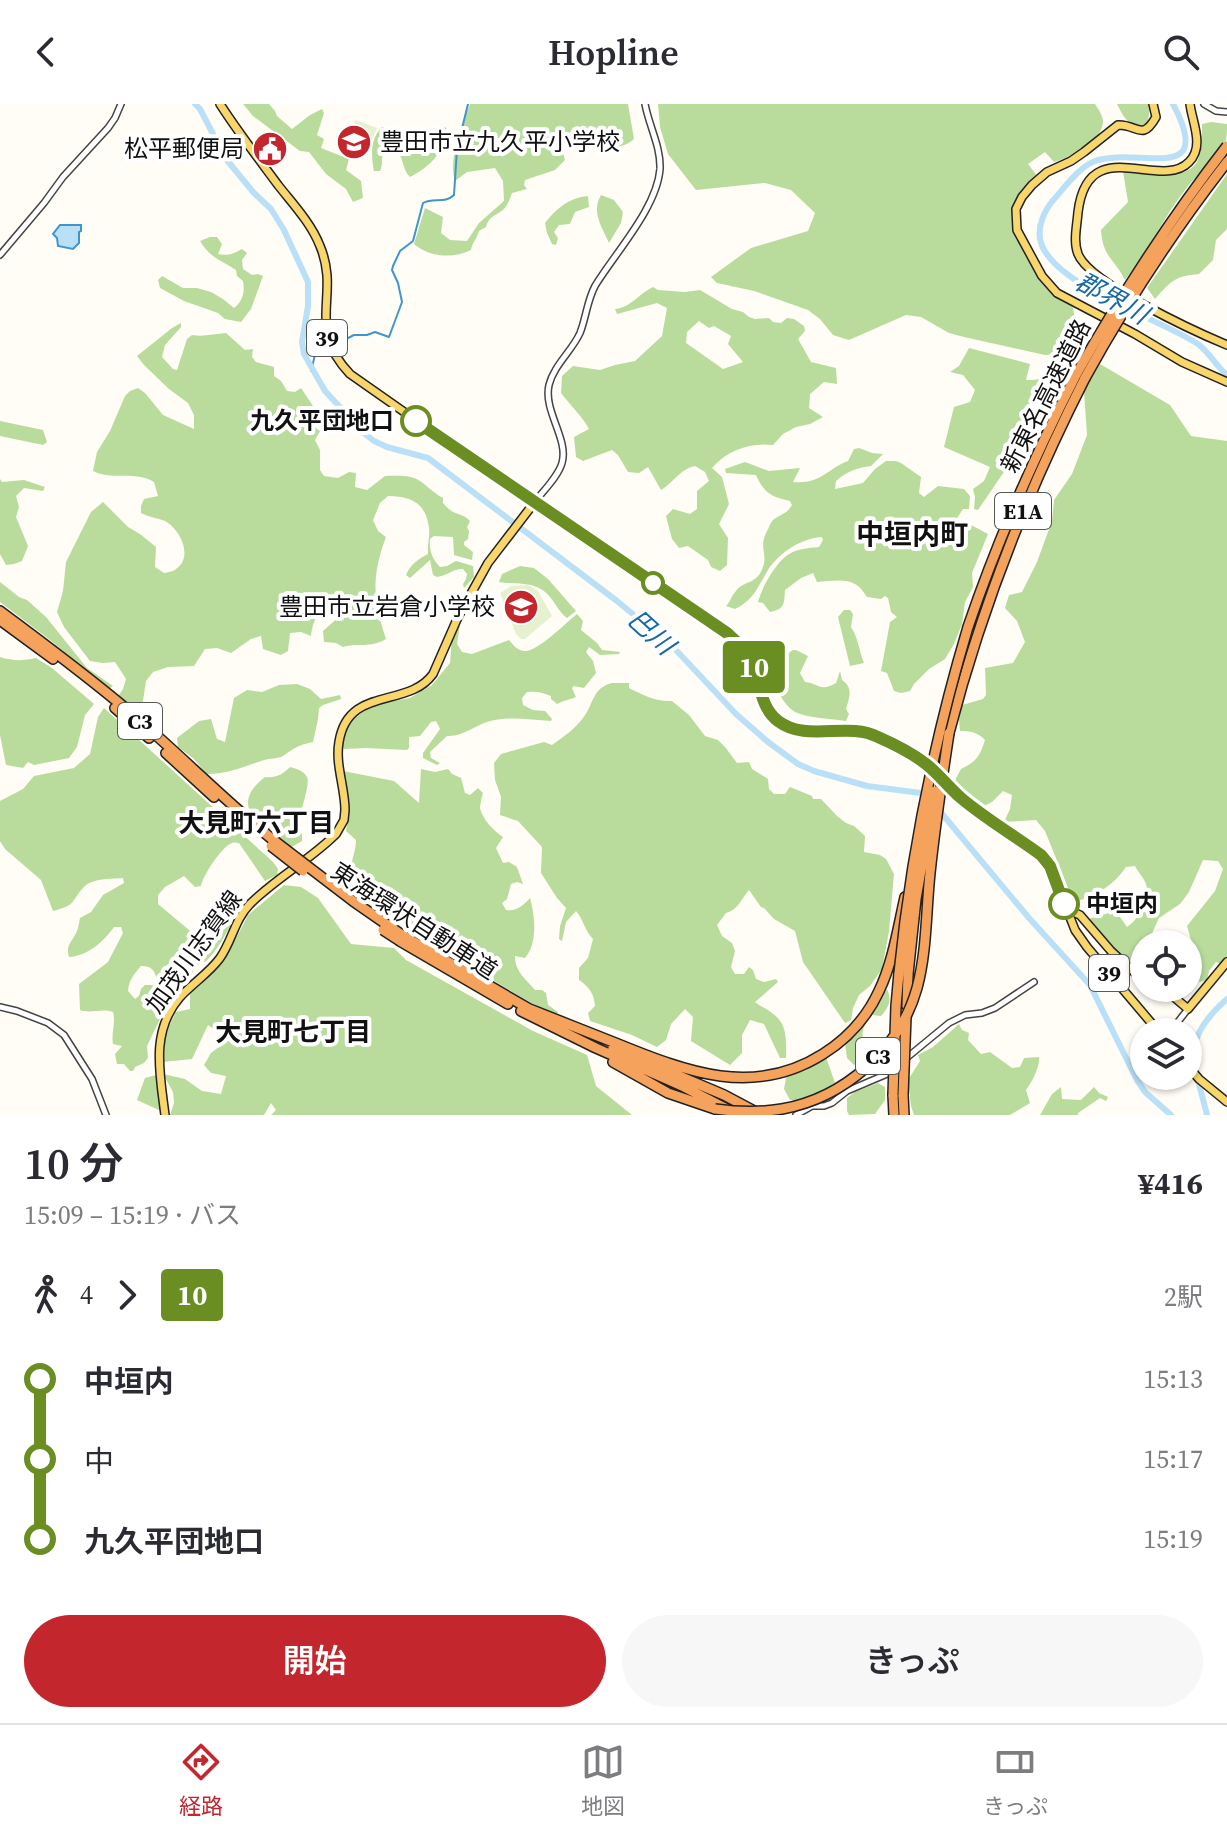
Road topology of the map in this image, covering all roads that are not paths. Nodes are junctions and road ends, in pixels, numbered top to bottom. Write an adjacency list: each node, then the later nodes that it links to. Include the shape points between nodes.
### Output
1 (121, 104): 10 (street, via 108,128)
2 (220, 104): 14 (main road, 39, via 320,244 328,285 325,329 343,366)
3 (645, 104): 14 (street, via 660,165 657,185 593,289 580,333 549,383 563,457)
4 (1153, 104): 13 (main road, via 1156,117 1145,130 1118,125 1032,185 1016,209 1017,230 1038,271 1057,293)
5 (1190, 104): 11 (main road, via 1197,137 1188,164 1096,173 1083,191 1076,245 1090,270 1149,307)
6 (1204, 104): 7 (street)
7 (1227, 112)
8 (1227, 146): 12 (highway, 新東名高速道路 / E1A, bridge, via 1153,248)
9 (1227, 162): 12 (highway, 新東名高速道路 / E1A, bridge)
10 (0, 255)
11 (1227, 345)
12 (1081, 375): 17 (highway, 新東名高速道路 / E1A, via 1015,528); 19 (highway, 新東名高速道路 / E1A, bridge, via 1026,477 968,627 932,759)
13 (1227, 382)
14 (532, 506): 20 (main road, 39, via 735,640 754,665 764,704 781,723 809,731 867,732 924,762 961,799 1041,855); 38 (main road, 加茂川志賀線, via 479,578 427,681 361,707 345,724 338,751 345,810 336,834 250,905 221,956 178,999 162,1030 158,1052)
15 (0, 611): 18 (highway, 東海環状自動車道 / C3, via 131,713)
16 (0, 620): 18 (highway, 東海環状自動車道 / C3, via 113,706)
17 (949, 733): 24 (highway, 新東名高速道路 / E1A, bridge); 32 (highway, C3, bridge, via 916,989 892,1040 863,1071 836,1089 783,1109 715,1109 668,1093)
18 (272, 843): 21 (highway, 東海環状自動車道 / C3, bridge)
19 (913, 858): 24 (highway, 新東名高速道路 / E1A, bridge); 28 (highway, bridge, via 888,969 869,1010 814,1060 782,1073 732,1078 701,1073)
20 (1066, 909): 23 (main road, via 1080,915); 30 (main road, 39, via 1087,947)
21 (401, 938): 28 (highway, 東海環状自動車道 / C3); 32 (highway, 東海環状自動車道 / C3)
22 (1227, 962): 29 (main road)
23 (1130, 968)
24 (904, 973): 34 (highway, 新東名高速道路 / E1A, bridge)
25 (1034, 982): 40 (street, via 995,1008 949,1023 887,1074)
26 (1180, 1002): 29 (main road)
27 (0, 1007): 37 (street, via 48,1023 64,1035 92,1079)
28 (527, 1008): 36 (highway)
29 (1188, 1009): 31 (street)
30 (1147, 1018)
31 (1181, 1018)
32 (556, 1029): 39 (highway, C3)
33 (1202, 1080): 35 (main road)
34 (898, 1095): 41 (highway, 新東名高速道路 / E1A); 42 (highway, 新東名高速道路 / E1A)
35 (1227, 1102)
36 (757, 1113)
37 (106, 1115)
38 (165, 1115)
39 (736, 1115)
40 (796, 1115)
41 (894, 1115)
42 (904, 1115)

